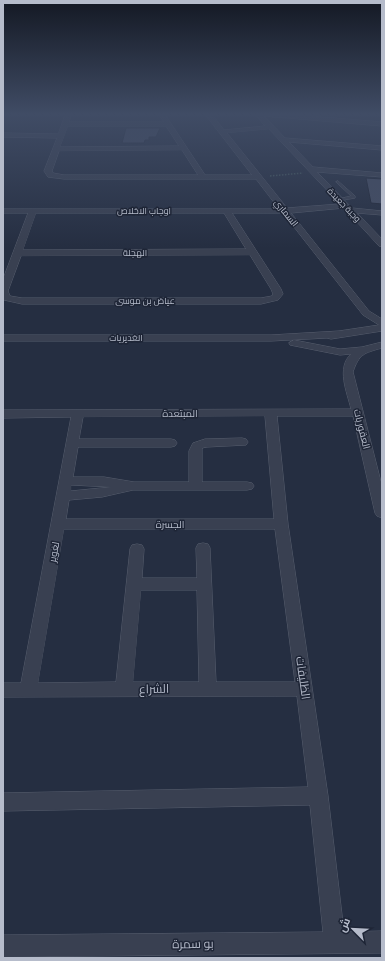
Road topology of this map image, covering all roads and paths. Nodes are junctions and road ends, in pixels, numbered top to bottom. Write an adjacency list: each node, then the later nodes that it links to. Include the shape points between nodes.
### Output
1 (53, 158): 7 (street, via 48,171 57,177)
2 (190, 158): 7 (street)
3 (242, 158): 8 (street, السماري)
4 (300, 158): 5 (street, وجبة جعيدة)
5 (312, 171): 6 (street); 8 (path); 10 (street, وجبة جعيدة)
6 (382, 175)
7 (203, 177): 8 (street)
8 (257, 177): 13 (street, السماري)
9 (338, 182): 10 (lane, via 354,197)
10 (344, 205): 13 (street, اوجاب الاخلاص); 15 (street, اوجاب الاخلاص); 16 (street, وجبة جعيدة)
11 (33, 211): 12 (street, اوجاب الاخلاص); 14 (street, اوجاب الاخلاص); 18 (street, عياض بن موسى)
12 (226, 211): 13 (street, اوجاب الاخلاص); 17 (street, عياض بن موسى)
13 (284, 211): 19 (street, السماري)
14 (3, 212)
15 (382, 213)
16 (382, 244)
17 (252, 252): 18 (street, الهجلة); 18 (street, عياض بن موسى, via 276,289 278,294 275,298 261,301 15,300 4,295 3,291)
18 (18, 253)
19 (366, 313): 20 (street, السماري); 22 (street, via 366,322)
20 (382, 323)
21 (382, 328): 22 (street, الغديريات)
22 (356, 331): 23 (street, الغديريات)
23 (338, 334): 25 (street, الغديريات); 27 (street, via 326,340 325,345)
24 (3, 338): 25 (street, الغديريات)
25 (249, 338): 27 (street, الغديريات)
26 (382, 345): 28 (street, الغديريات)
27 (328, 348): 28 (street, الغديريات, via 340,352)
28 (362, 350): 29 (street, العقوريات, via 352,359 348,372)
29 (357, 412): 31 (street, المبتعدة); 41 (street, العقوريات)
30 (78, 413): 31 (street, المبتعدة); 32 (street, المبتعدة); 34 (street, لغوير)
31 (271, 413): 43 (street, الظليفات)
32 (3, 414)
33 (242, 442): 38 (street, via 205,442 197,446)
34 (74, 443): 35 (street); 36 (street, لغوير)
35 (170, 443)
36 (66, 481): 37 (street, via 104,481); 40 (street, لغوير)
37 (134, 486): 38 (street); 40 (street, via 102,493)
38 (196, 486): 39 (street)
39 (247, 486)
40 (64, 496): 42 (street, لغوير)
41 (382, 513)
42 (59, 524): 43 (street, الجسرة); 52 (street, لغوير)
43 (282, 524): 50 (street, الظليفات)
44 (203, 548): 47 (street)
45 (137, 549): 46 (street)
46 (134, 584): 47 (street); 48 (street)
47 (205, 584): 49 (street)
48 (124, 689): 49 (street, الشراع); 52 (street, الشراع)
49 (208, 689): 50 (street, الشراع)
50 (304, 689): 53 (street, الظليفات)
51 (3, 690): 52 (street, الشراع)
52 (28, 690)
53 (318, 796): 54 (street); 56 (street, الظليفات)
54 (3, 802)
55 (382, 942): 56 (street, بو سمرة)
56 (336, 943): 57 (street, بو سمرة)
57 (3, 946)

